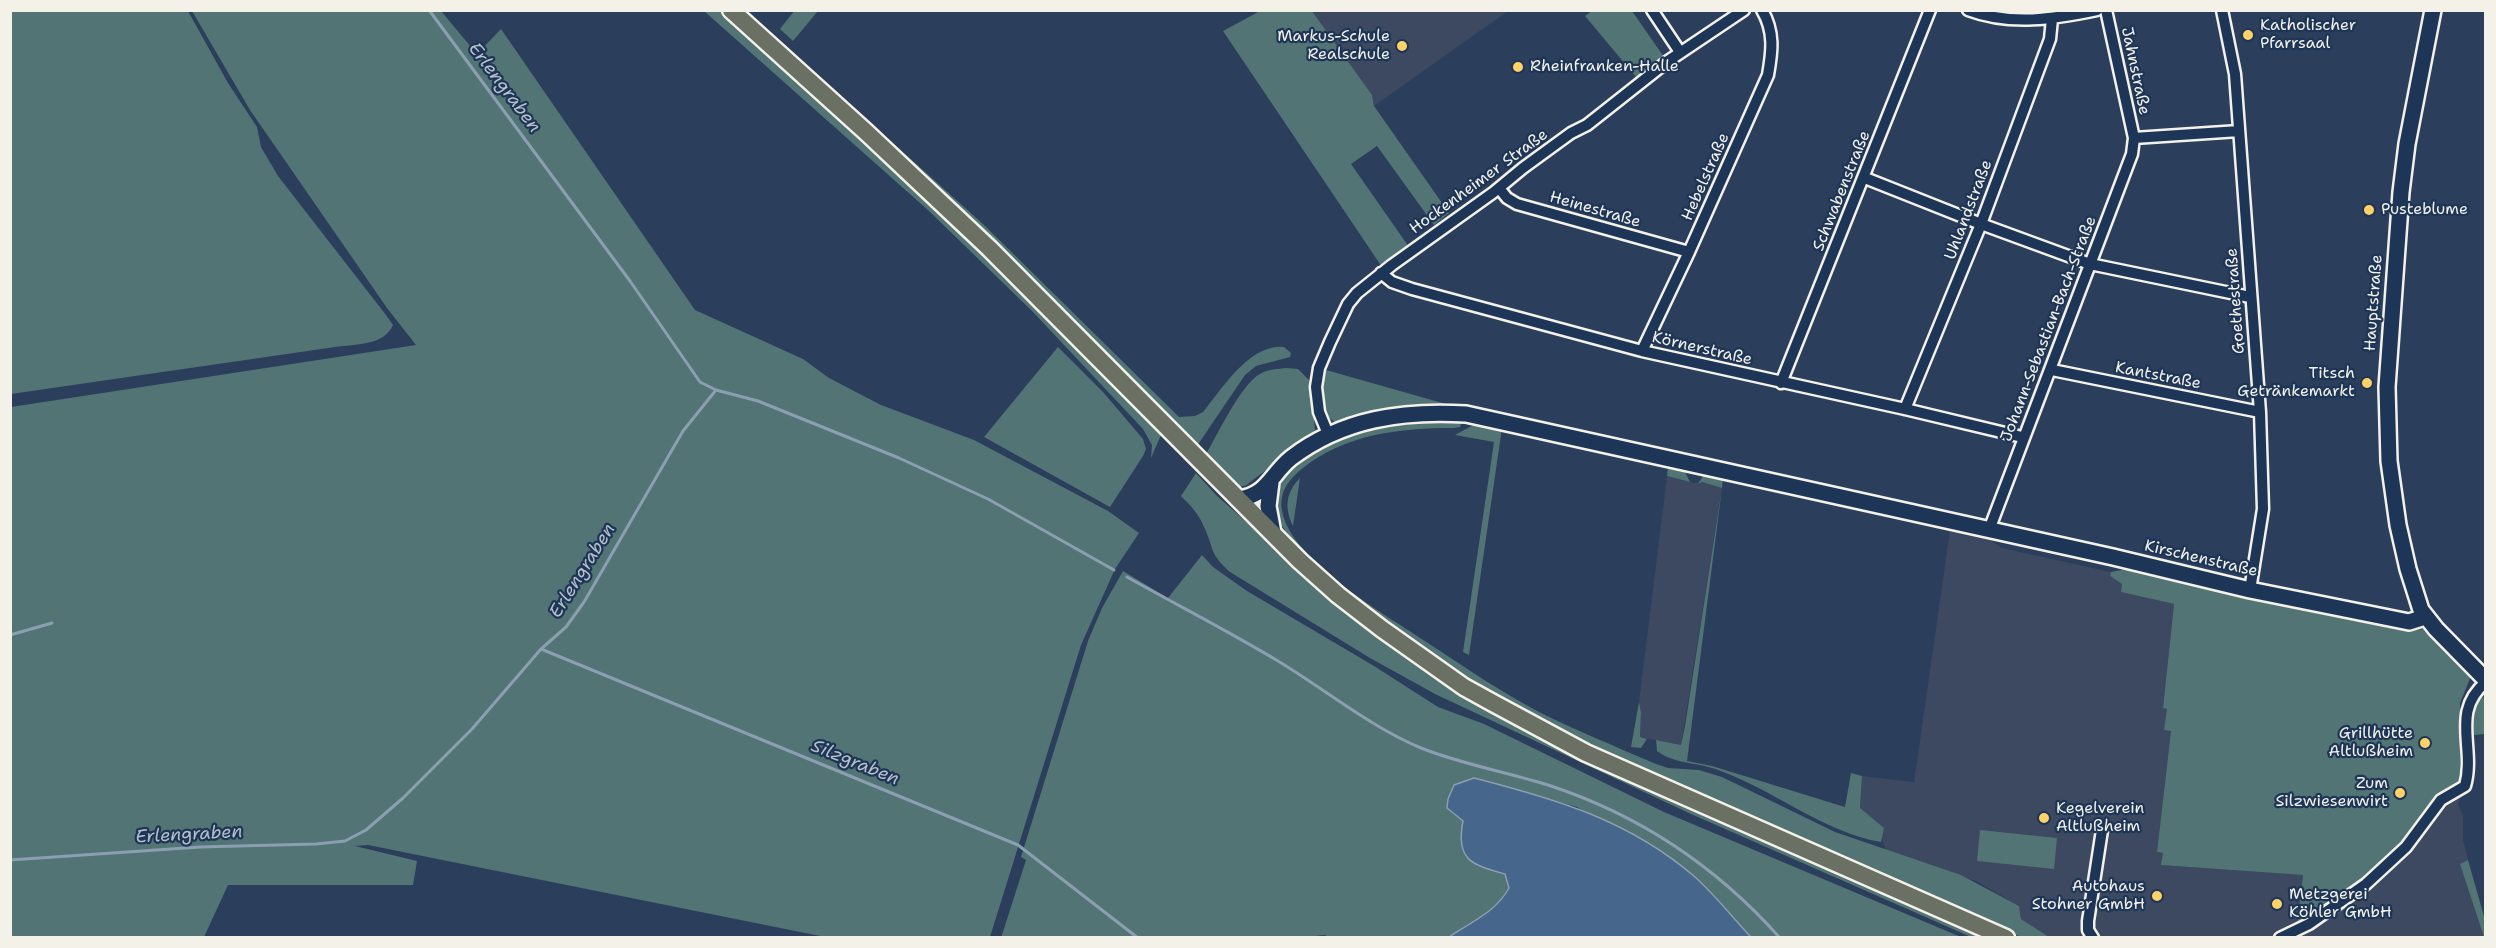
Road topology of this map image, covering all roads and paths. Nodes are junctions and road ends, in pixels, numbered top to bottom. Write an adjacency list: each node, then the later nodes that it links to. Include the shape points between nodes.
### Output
1 (730, 10): 31 (main road, via 989,248)
2 (1652, 10): 12 (street)
3 (1744, 10): 12 (street, Hockenheimer Straße)
4 (1762, 10): 18 (street, Hebelstraße, via 1772,36 1768,75)
5 (1930, 10): 15 (street, Schwabenstraße)
6 (1968, 10): 11 (street, via 2000,17)
7 (2097, 10): 11 (street)
8 (2106, 10): 14 (street, Jahnstraße)
9 (2222, 10): 13 (street, Goethestraße, via 2235,75)
10 (2433, 10): 35 (street, Hauptstraße, via 2405,160 2387,387 2393,499 2408,569)
11 (2052, 19): 17 (street, Uhlandstraße, via 2050,39)
12 (1680, 52): 16 (street, Hockenheimer Straße)
13 (2239, 131): 14 (street); 21 (street, Goethestraße)
14 (2134, 138): 19 (street, Johann-Sebastian-Bach-Straße, via 2128,170)
15 (1865, 178): 17 (street); 24 (street, Schwabenstraße)
16 (1498, 188): 18 (street, Heinestraße, via 1517,204); 20 (street, Hockenheimer Straße)
17 (1981, 224): 19 (street); 25 (street, Uhlandstraße)
18 (1689, 252): 22 (street, Hebelstraße)
19 (2090, 264): 21 (street); 23 (street, Johann-Sebastian-Bach-Straße)
20 (1381, 273): 22 (street, Körnerstraße, via 1412,289); 27 (street, Hockenheimer Straße, via 1348,304 1319,368 1317,399)
21 (2250, 297): 26 (street, Goethestraße)
22 (1642, 351): 24 (street, Körnerstraße)
23 (2052, 370): 26 (street, Kantstraße); 28 (street, Johann-Sebastian-Bach-Straße)
24 (1781, 383): 25 (street, Körnerstraße)
25 (1905, 409): 28 (street, Körnerstraße)
26 (2260, 412): 34 (street, Goethestraße, via 2263,509)
27 (1328, 434): 29 (street, Kirschenstraße); 32 (street, Kirschenstraße, via 1409,413 1466,414)
28 (2022, 437): 32 (street, Johann-Sebastian-Bach-Straße)
29 (1280, 466): 30 (street); 31 (street, Kirschenstraße, via 1272,468)
30 (1271, 482): 31 (street, via 1251,498); 33 (street, via 1268,506)
31 (1238, 500): 33 (main road)
32 (1989, 530): 34 (street, Kirschenstraße)
33 (1273, 533): 38 (main road, via 1338,594 1464,687 1586,753)
34 (2250, 590): 35 (street, Kirschenstraße, via 2409,622)
35 (2425, 617): 36 (street, Hauptstraße)
36 (2486, 681): 40 (street, via 2471,696 2466,709 2465,786 2441,800 2406,847 2366,884 2309,924)
37 (2102, 830): 39 (street, via 2088,921)
38 (2006, 938)
39 (2093, 938)
40 (2280, 938)

